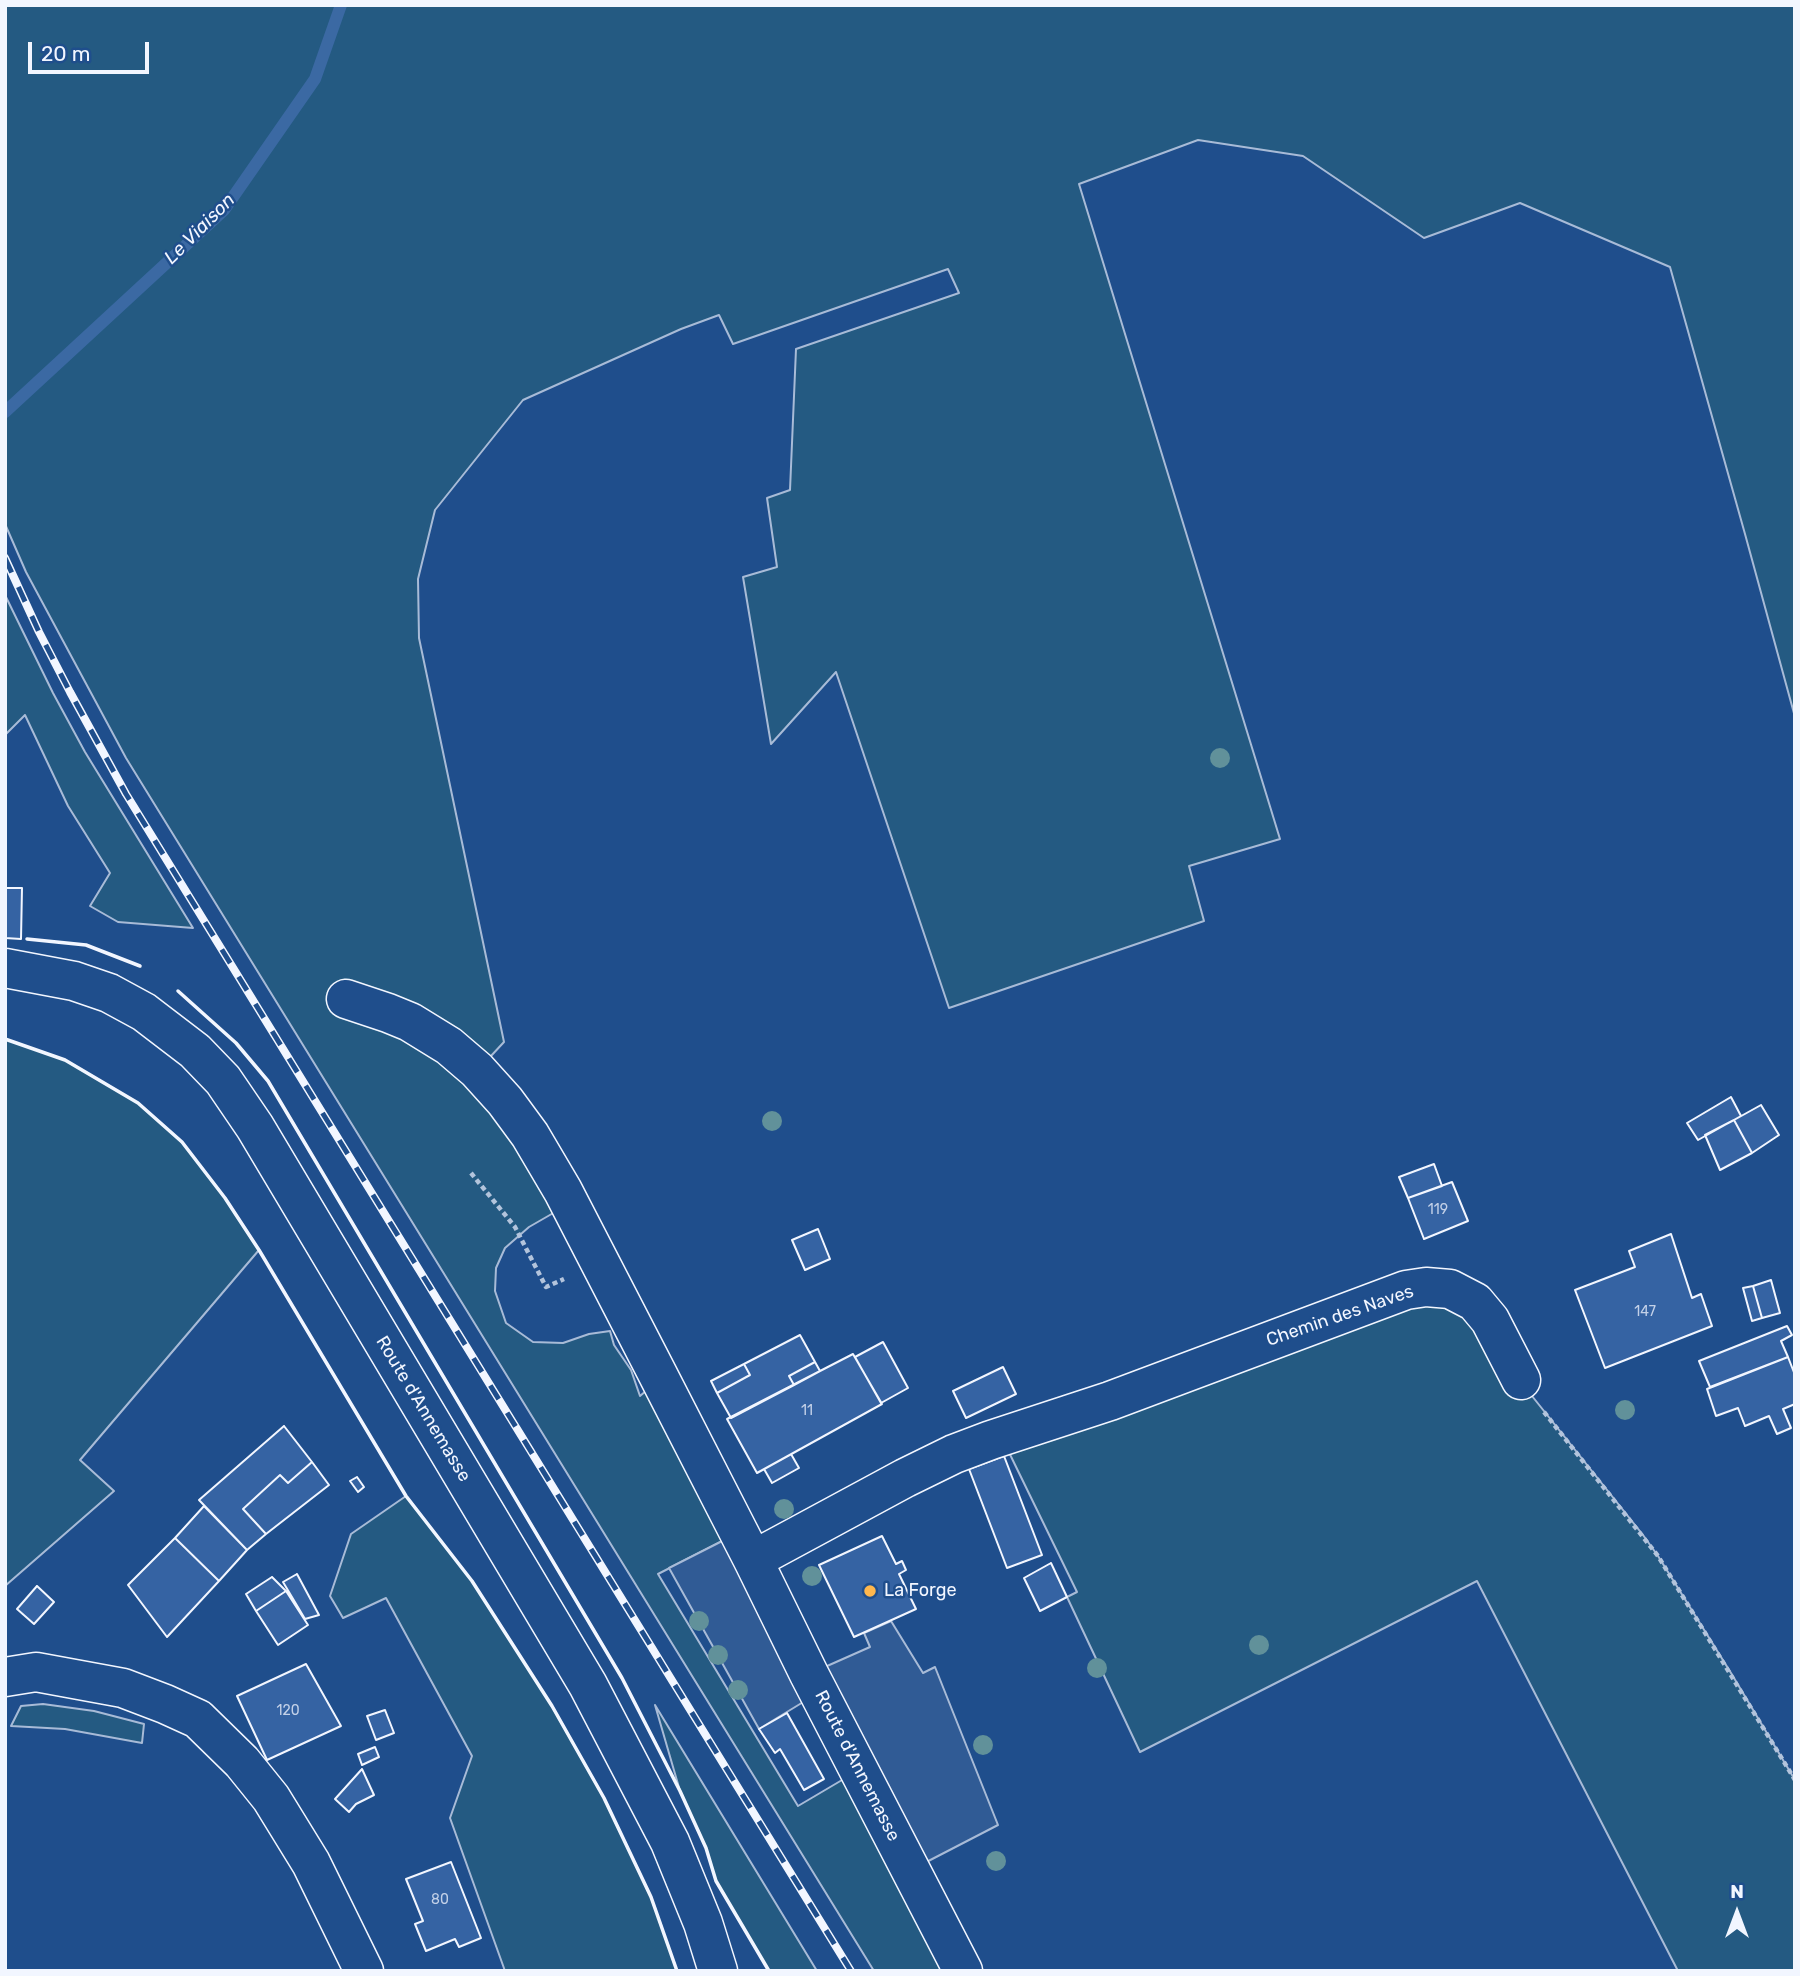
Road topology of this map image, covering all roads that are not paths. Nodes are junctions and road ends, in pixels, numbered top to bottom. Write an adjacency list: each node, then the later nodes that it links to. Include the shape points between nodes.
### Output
1 (5, 968): 7 (street, Route d'Annemasse, via 109,993 144,1012 195,1051 223,1080 588,1685 670,1842)
2 (346, 999): 4 (street, Route d'Annemasse, via 410,1022 449,1046 505,1101 530,1135)
3 (1521, 1380): 4 (street, Chemin des Naves, via 1490,1320 1475,1302 1450,1289 1406,1290 954,1454)
4 (753, 1560): 8 (street, Route d'Annemasse)
5 (5, 1677): 6 (street, via 36,1672 123,1688 198,1719 271,1798 311,1863)
6 (364, 1971)
7 (718, 1971)
8 (963, 1971)

